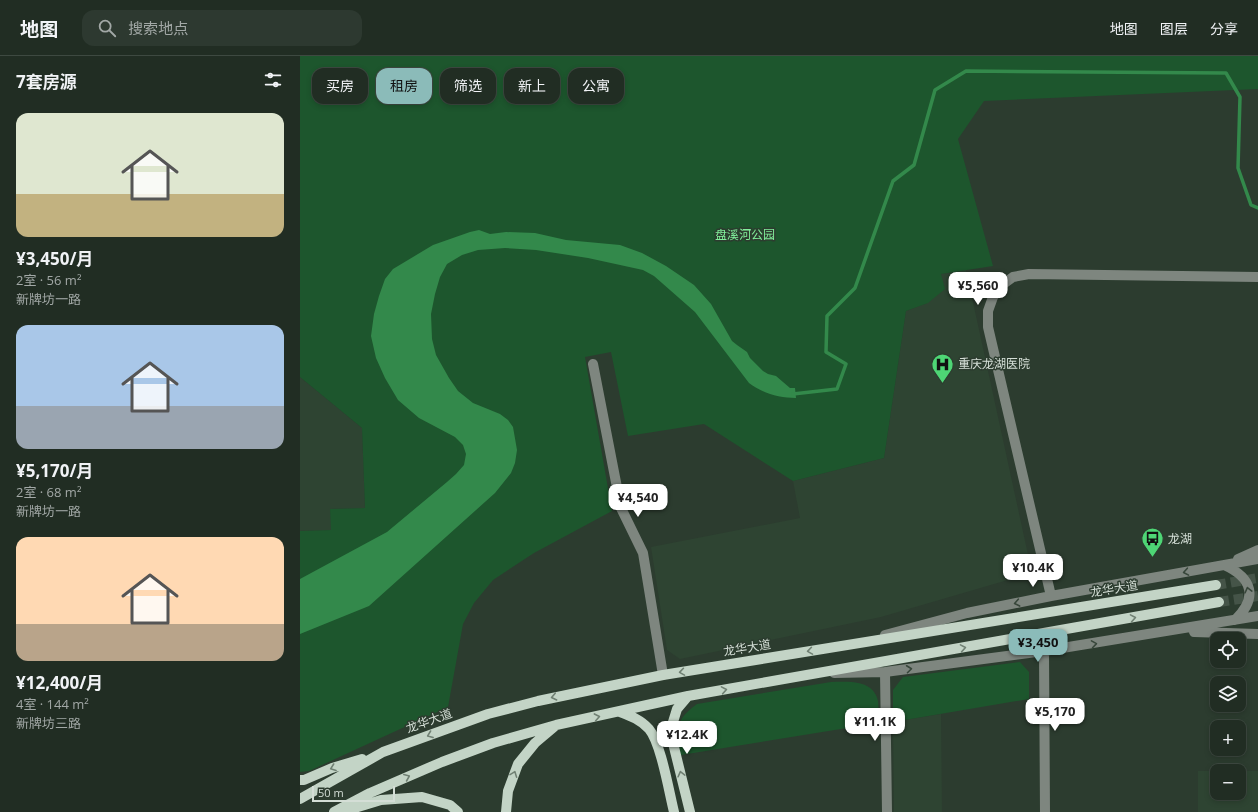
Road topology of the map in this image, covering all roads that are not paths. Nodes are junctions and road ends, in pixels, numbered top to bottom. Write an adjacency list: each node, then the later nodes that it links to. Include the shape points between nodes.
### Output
1 (1258, 277): 7 (street, via 1029,274 1013,277 1002,285 993,297 988,311 988,327)
2 (594, 364): 17 (street, via 621,508 643,553)
3 (1258, 550): 5 (street)
4 (1258, 559): 5 (street)
5 (1224, 565): 7 (street, one-way to 7); 10 (street, one-way to 5, via 1248,605 1250,596 1243,576)
6 (1216, 585): 13 (main road, 龙华大道)
7 (1051, 596): 13 (street, one-way to 13, via 967,612)
8 (1219, 602): 16 (main road, one-way to 8)
9 (1258, 616): 10 (street)
10 (1235, 620): 11 (street)
11 (1168, 632): 12 (street); 14 (street, one-way to 11)
12 (1258, 634)
13 (848, 645): 17 (main road, 龙华大道, one-way to 17)
14 (1044, 652): 15 (street, one-way to 14); 31 (street)
15 (886, 672): 16 (street); 30 (street)
16 (814, 674): 18 (main road, one-way to 16)
17 (663, 675): 21 (main road, 龙华大道, one-way to 21, via 538,700 488,714)
18 (688, 696): 19 (main road); 29 (main road, one-way to 18, via 672,739 677,709)
19 (620, 712): 20 (main road, one-way to 19); 28 (main road, via 636,718 649,729 657,742)
20 (556, 725): 24 (main road, one-way to 20, via 370,793 442,762 493,743); 27 (main road, one-way to 20, via 508,791 518,764 535,743)
21 (384, 752): 22 (main road, one-way to 22); 23 (main road, 龙华大道)
22 (300, 780)
23 (301, 798)
24 (334, 812)
25 (341, 812): 26 (main road, via 381,800 422,797 450,804)
26 (458, 812)
27 (506, 812)
28 (674, 812)
29 (690, 812)
30 (887, 812)
31 (1045, 812)

